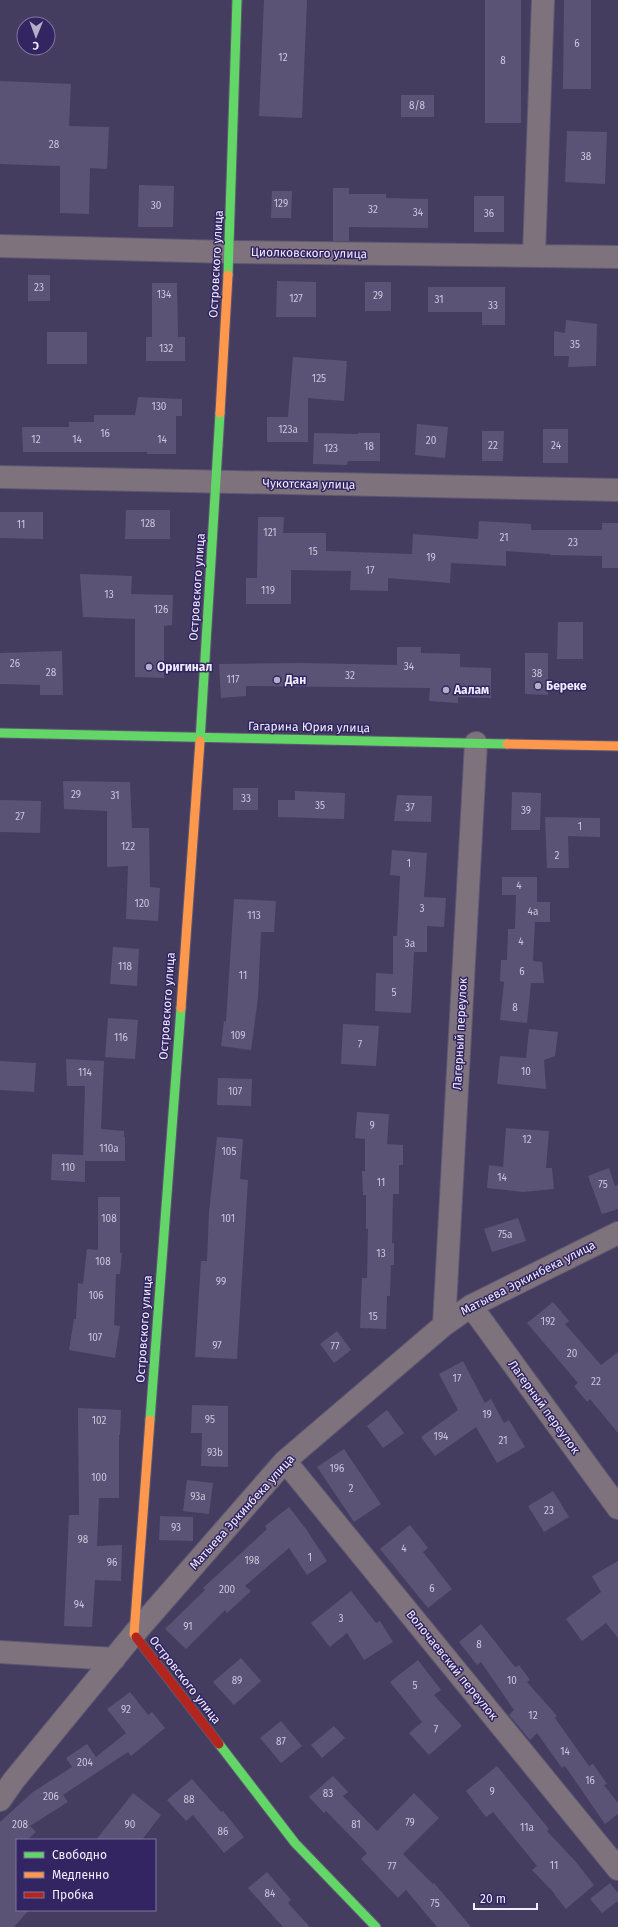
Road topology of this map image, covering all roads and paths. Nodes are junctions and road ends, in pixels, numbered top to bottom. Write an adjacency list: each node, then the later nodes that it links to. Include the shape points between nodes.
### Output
1 (237, 0): 4 (street, Островского улица)
2 (543, 0): 5 (street)
3 (0, 246): 4 (street, Циолковского улица)
4 (229, 252): 5 (street, Циолковского улица); 8 (street, Островского улица)
5 (534, 255): 6 (street, Циолковского улица)
6 (618, 257)
7 (0, 477): 8 (street, Чукотская улица)
8 (215, 482): 9 (street, Чукотская улица); 11 (street, Островского улица)
9 (618, 490)
10 (0, 733): 11 (street, Гагарина Юрия улица)
11 (199, 737): 12 (street, Гагарина Юрия улица); 19 (street, Островского улица)
12 (476, 743): 13 (street, Гагарина Юрия улица); 16 (street, Лагерный переулок)
13 (618, 746)
14 (618, 1233): 15 (street, Матыева Эркинбека улица)
15 (471, 1306): 16 (street, Матыева Эркинбека улица); 18 (street, Лагерный переулок)
16 (444, 1325): 17 (street, Матыева Эркинбека улица)
17 (285, 1461): 19 (street, Матыева Эркинбека улица); 23 (street, Волочаевский переулок)
18 (618, 1508)
19 (134, 1634): 21 (street, Матыева Эркинбека улица); 24 (street, Островского улица, via 295,1842)
20 (0, 1652): 21 (street)
21 (114, 1658): 22 (street, Матыева Эркинбека улица)
22 (0, 1800)
23 (618, 1870)
24 (376, 1927)

